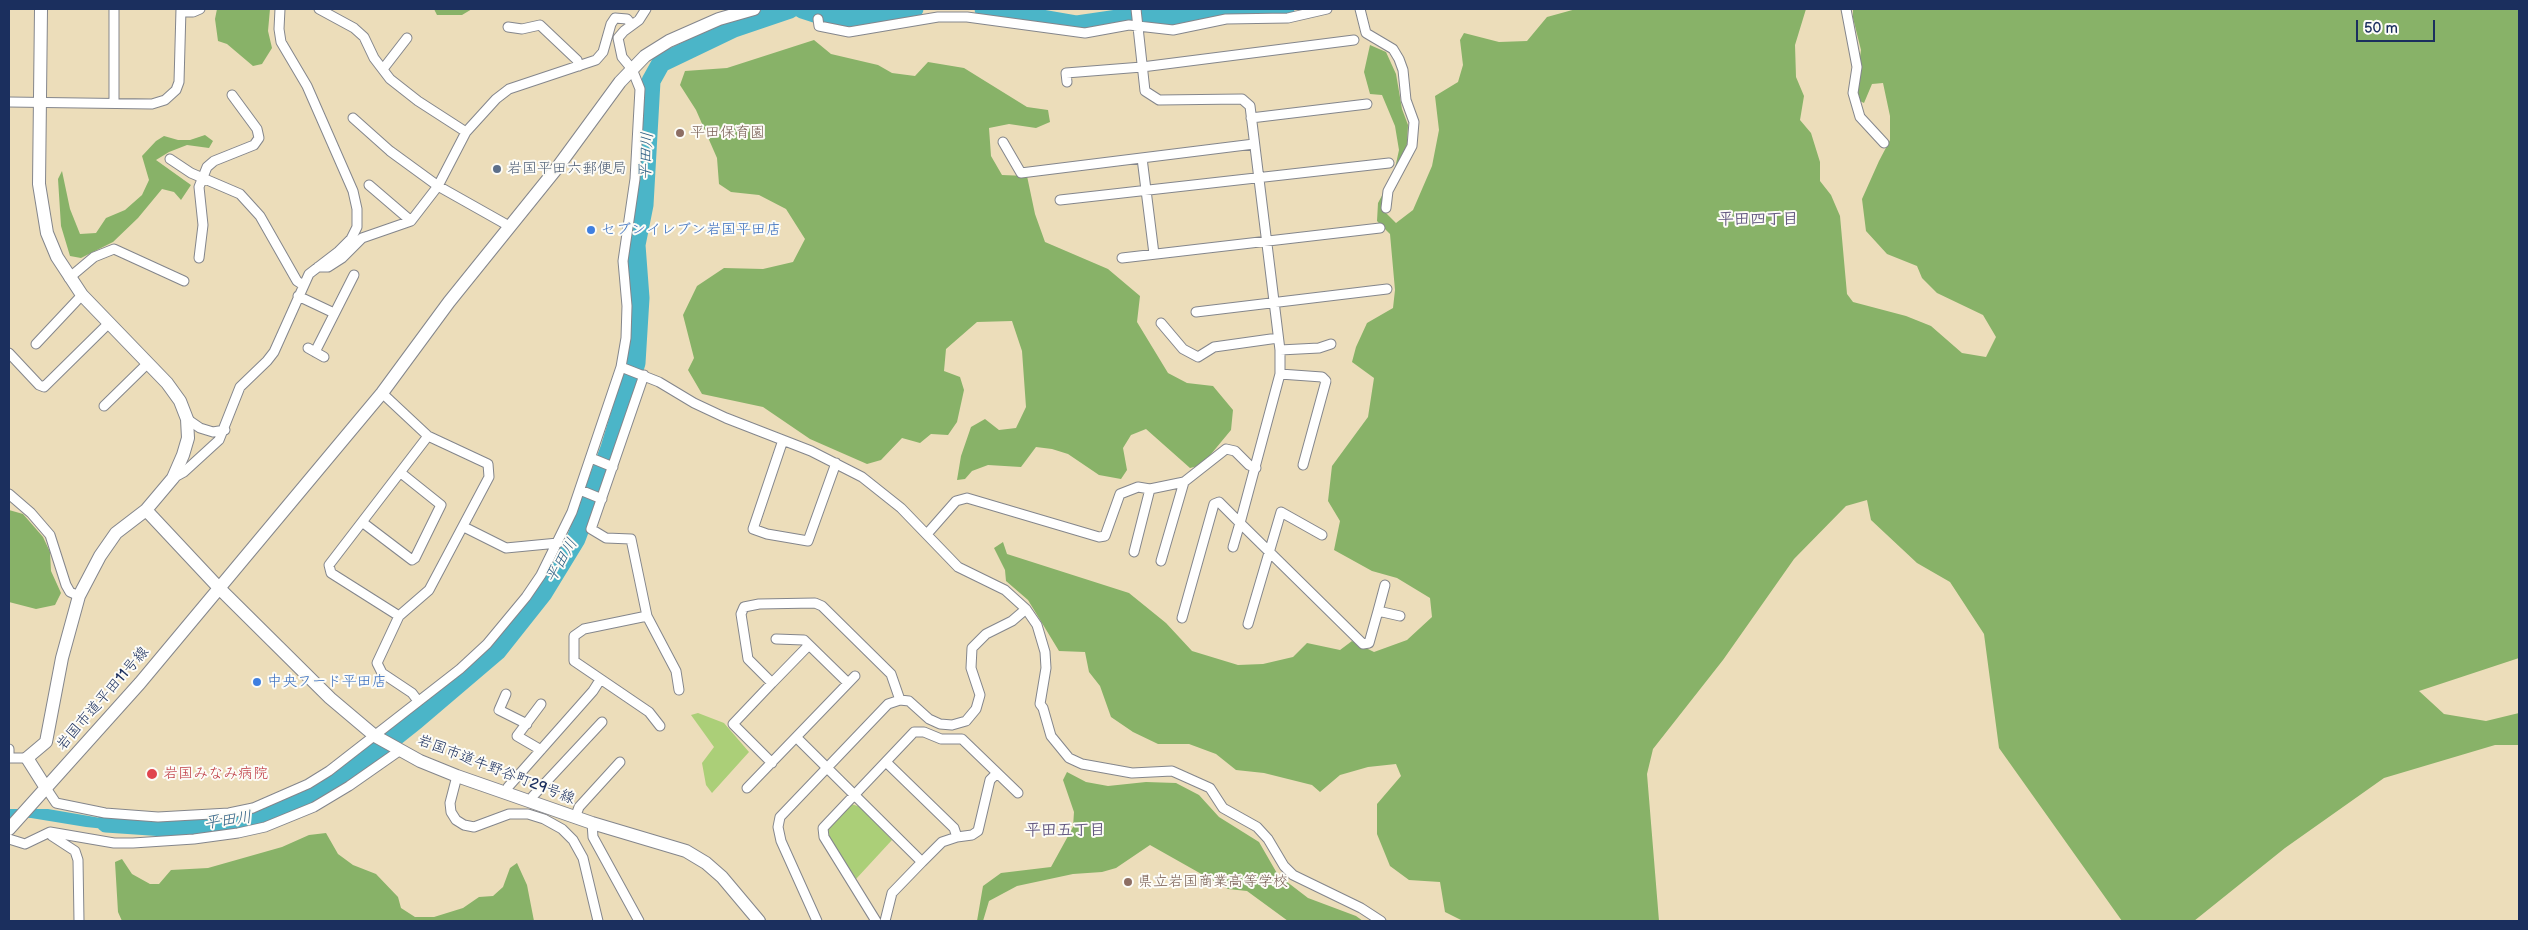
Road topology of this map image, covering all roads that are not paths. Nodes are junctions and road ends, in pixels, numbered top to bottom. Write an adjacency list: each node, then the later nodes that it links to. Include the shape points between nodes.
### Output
1 (41, 9): 25 (street)
2 (114, 9): 26 (street)
3 (200, 9): 11 (street, via 193,12)
4 (280, 9): 51 (street, via 281,42 307,86 353,191 357,210 357,228 351,239)
5 (319, 9): 20 (street, via 364,37)
6 (646, 9): 14 (street)
7 (754, 9): 21 (street, 岩国市道平田11号線, via 719,19 669,40)
8 (1327, 9): 12 (street, via 1288,18 1226,20 1173,30)
9 (1360, 9): 43 (street, via 1366,33 1393,49 1399,59 1406,100 1414,122 1412,146 1388,191)
10 (1846, 9): 32 (street, via 1857,67 1853,93 1860,116)
11 (181, 10): 26 (street, via 176,90 165,100 152,104)
12 (1137, 17): 13 (street, via 1118,27 1085,33 938,17 849,32 819,26); 19 (street)
13 (818, 18)
14 (632, 25): 18 (street, via 627,19 616,18 596,60); 21 (street, via 618,38 622,56)
15 (508, 27): 18 (street, via 522,29 540,25 577,60)
16 (407, 38): 20 (street)
17 (1354, 40): 19 (street)
18 (579, 66): 30 (street, via 509,89)
19 (1142, 67): 22 (street, via 1066,73); 29 (street, via 1145,91 1159,100 1242,99 1250,106)
20 (383, 69): 30 (street, via 390,79 418,101)
21 (632, 69): 45 (street, 岩国市道平田11号線); 71 (street, via 640,89 635,179 623,261 627,306)
22 (1067, 82)
23 (232, 95): 37 (street, via 259,138 254,145 214,161)
24 (9, 102): 25 (street)
25 (40, 102): 26 (street); 53 (street, via 39,184 42,210 47,233)
26 (114, 103)
27 (1367, 104): 29 (street)
28 (353, 118): 40 (street)
29 (1251, 118): 33 (street)
30 (466, 132): 40 (street)
31 (1003, 142): 34 (street, via 1021,173)
32 (1884, 143)
33 (1254, 144): 34 (street); 38 (street)
34 (1142, 158): 41 (street)
35 (170, 159): 37 (street)
36 (1389, 162): 38 (street)
37 (202, 178): 49 (street, via 199,196 203,225); 55 (street, via 240,194 260,216)
38 (1258, 178): 41 (street); 47 (street)
39 (369, 185): 44 (street)
40 (438, 186): 44 (street); 45 (street)
41 (1146, 191): 42 (street); 48 (street)
42 (1060, 200)
43 (1386, 208)
44 (411, 221): 51 (street, via 362,238 342,258 328,267)
45 (509, 226): 74 (street, 岩国市道平田11号線)
46 (1380, 228): 47 (street)
47 (1266, 240): 48 (street); 59 (street)
48 (1154, 254): 50 (street)
49 (199, 258)
50 (1122, 258)
51 (318, 267): 55 (street)
52 (354, 275): 61 (street)
53 (69, 278): 54 (street, via 94,257 114,249); 57 (street)
54 (184, 280)
55 (302, 285): 58 (street)
56 (1387, 289): 59 (street)
57 (82, 296): 62 (street); 65 (street)
58 (298, 296): 61 (street); 77 (street, via 274,352 240,387)
59 (1274, 303): 60 (street); 64 (street)
60 (1196, 312)
61 (334, 313): 68 (street)
62 (109, 323): 69 (street, via 44,387); 70 (street)
63 (1161, 323): 64 (street, via 1183,349 1198,358 1214,347)
64 (1278, 338): 67 (street)
65 (36, 344)
66 (1331, 344): 67 (street, via 1320,348)
67 (1280, 350): 73 (street)
68 (316, 352)
69 (9, 353)
70 (148, 363): 75 (street); 76 (street, via 180,401)
71 (625, 368): 72 (street); 80 (street)
72 (642, 374): 79 (street, via 694,404); 83 (street)
73 (1280, 374): 82 (street, via 1322,377 1326,381); 84 (street)
74 (382, 393): 78 (street); 104 (street, 岩国市道平田11号線)
75 (104, 406)
76 (187, 419): 77 (street, via 213,432); 86 (street, via 188,438)
77 (225, 430): 86 (street, via 209,451)
78 (428, 436): 85 (street); 95 (street, via 488,464 489,477)
79 (782, 440): 81 (street); 81 (street, via 753,529 808,541)
80 (593, 459): 83 (street); 89 (street)
81 (836, 463): 96 (street, via 862,477)
82 (1303, 465)
83 (612, 466): 91 (street)
84 (1256, 468): 87 (street, via 1249,466 1235,451 1226,449); 94 (street)
85 (401, 473): 93 (street); 93 (street, via 441,505 415,558 412,560)
86 (173, 478): 92 (street)
87 (1184, 482): 88 (street); 102 (street)
88 (1150, 488): 96 (street, via 1138,487 1120,494 1104,536 967,498 956,501); 100 (street)
89 (582, 491): 91 (street); 98 (street)
90 (9, 494): 105 (street, via 50,535 66,585 70,592)
91 (601, 499): 109 (street, via 591,528 606,538 631,539)
92 (146, 510): 104 (street, 岩国市道牛野谷町29号線); 105 (street, via 116,533)
93 (362, 522): 108 (street, via 329,565 332,573)
94 (1240, 523): 99 (street); 101 (street); 111 (street, via 1218,502 1214,504)
95 (464, 527): 98 (street, via 506,548); 108 (street, via 429,590)
96 (927, 534): 106 (street, via 958,566 1005,590)
97 (1322, 535): 101 (street, via 1281,512)
98 (558, 543): 122 (street, via 526,597 487,644)
99 (1233, 546)
100 (1134, 552)
101 (1270, 554): 107 (street, via 1363,644 1369,643); 112 (street)
102 (1161, 561)
103 (1385, 585): 107 (street)
104 (220, 589): 127 (street, 岩国市道牛野谷町29号線, via 330,698); 140 (street, 岩国市道平田11号線)
105 (79, 596): 133 (street, via 62,658 46,742)
106 (1026, 609): 121 (street, via 1012,621 986,634 972,648 971,668 980,695 976,709 966,721 940,724 929,719 909,701); 159 (street, via 1037,626 1044,652 1046,668 1040,704 1051,736 1069,758 1082,764 1132,773 1172,771 1210,788 1223,808 1257,827 1293,875)
107 (1378, 611): 110 (street)
108 (399, 616): 122 (street, via 377,663 382,673 412,693)
109 (647, 616): 116 (street, via 584,629 574,636 574,661); 119 (street, via 676,671)
110 (1400, 616)
111 (1182, 618)
112 (1248, 624)
113 (776, 639): 114 (street, via 804,640)
114 (809, 645): 117 (street); 118 (street)
115 (855, 676): 118 (street)
116 (600, 680): 126 (street, via 648,712); 131 (street)
117 (772, 682): 121 (street, via 748,659 741,614 744,607 815,603 822,606 891,674); 136 (street, via 734,724)
118 (848, 683): 128 (street)
119 (679, 690)
120 (506, 694): 125 (street, via 498,710)
121 (900, 700): 137 (street, via 888,704)
122 (418, 701): 127 (street)
123 (541, 704): 125 (street)
124 (602, 722): 145 (street)
125 (527, 724): 131 (street, via 517,736)
126 (660, 726)
127 (377, 737): 130 (street, 岩国市道牛野谷町29号線); 140 (street, via 308,784 254,808 229,813 158,817 105,813 56,803)
128 (797, 738): 136 (street); 137 (street)
129 (9, 749): 132 (street)
130 (398, 750): 139 (street, 岩国市道牛野谷町29号線); 149 (street, via 314,807 265,827 194,839 133,843)
131 (541, 750): 142 (street)
132 (9, 757): 133 (street)
133 (27, 758): 140 (street)
134 (620, 762): 146 (street)
135 (886, 762): 138 (street, via 914,732 924,732 941,739 962,739); 144 (street); 150 (street, via 954,828)
136 (772, 763): 141 (street)
137 (826, 768): 144 (street); 156 (street, via 785,810 778,827 781,841)
138 (996, 774): 143 (street); 150 (street, via 990,780 978,831)
139 (457, 776): 142 (street, 岩国市道牛野谷町29号線); 153 (street, via 451,812 464,825 474,827 509,814 528,814 550,822 573,840 583,858)
140 (46, 788): 148 (street, 岩国市道平田11号線)
141 (748, 788)
142 (506, 793): 145 (street, 岩国市道牛野谷町29号線)
143 (1018, 793)
144 (854, 795): 151 (street); 157 (street, via 823,828 824,837)
145 (531, 802): 146 (street, 岩国市道牛野谷町29号線)
146 (575, 818): 147 (street, 岩国市道牛野谷町29号線)
147 (592, 823): 154 (street, via 593,837); 155 (street, 岩国市道牛野谷町29号線, via 686,852 706,863 735,890)
148 (9, 832): 149 (street, via 25,844)
149 (50, 832): 152 (street, via 75,851 78,860)
150 (957, 837): 151 (street, via 942,842)
151 (922, 862): 158 (street, via 892,893)
152 (79, 921)
153 (598, 921)
154 (639, 921)
155 (759, 921)
156 (817, 921)
157 (876, 921)
158 (885, 921)
159 (1381, 921)

